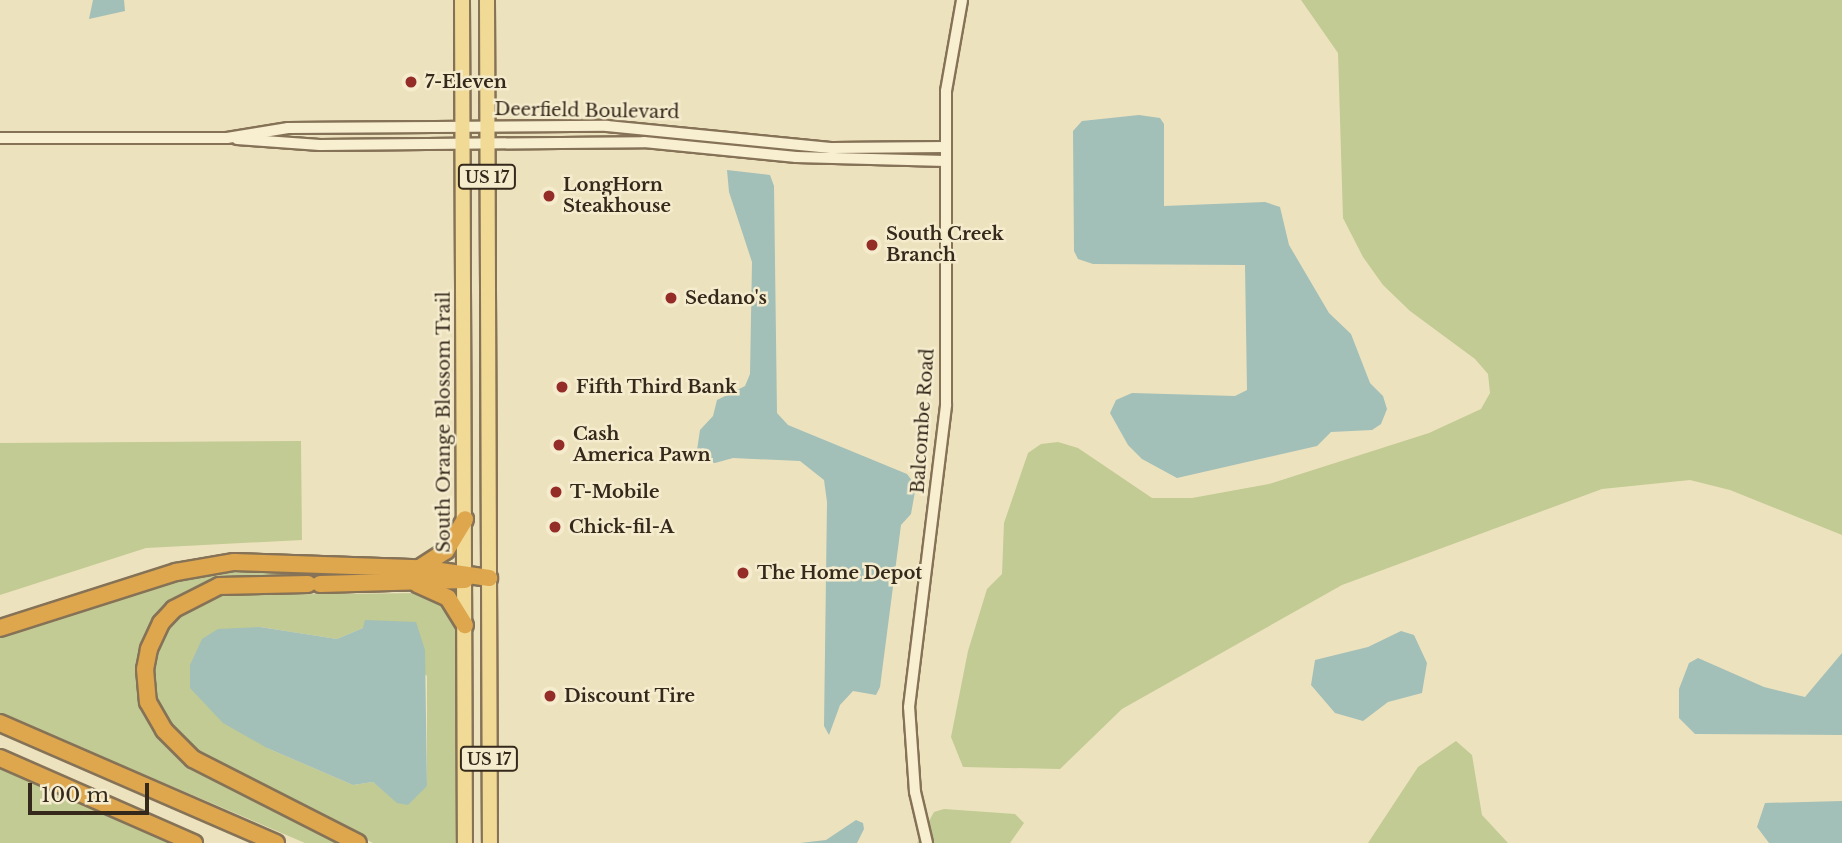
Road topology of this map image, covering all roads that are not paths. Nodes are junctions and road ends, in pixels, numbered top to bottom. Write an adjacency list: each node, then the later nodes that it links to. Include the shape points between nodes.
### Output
1 (462, 0): 5 (main road, South Orange Blossom Trail / US 17)
2 (487, 0): 4 (main road, US 17)
3 (962, 0): 10 (street, Balcombe Road, via 947,80)
4 (487, 126): 5 (street, Deerfield Boulevard); 8 (main road, US 17); 10 (street, Deerfield Boulevard, via 644,126 833,148)
5 (463, 127): 7 (street, Deerfield Boulevard, via 288,128); 9 (main road, South Orange Blossom Trail / US 17)
6 (0, 138): 7 (street, Deerfield Boulevard)
7 (227, 138): 9 (street, Deerfield Boulevard, via 277,145)
8 (487, 142): 9 (street, Deerfield Boulevard); 11 (street, Deerfield Boulevard, via 644,142 796,157); 13 (main road, US 17)
9 (463, 143): 12 (main road, South Orange Blossom Trail / US 17)
10 (946, 147): 11 (street, Balcombe Road)
11 (946, 161): 28 (street, Balcombe Road, via 946,404 909,707 915,792)
12 (463, 320): 13 (main road, via 473,340); 14 (main road, South Orange Blossom Trail / US 17)
13 (488, 354): 17 (main road, US 17)
14 (464, 519): 15 (highway, via 446,551); 16 (main road, South Orange Blossom Trail / US 17)
15 (419, 568): 16 (highway); 20 (highway, via 287,561 216,564 176,572)
16 (464, 575): 17 (highway); 18 (highway); 19 (main road, South Orange Blossom Trail / US 17)
17 (489, 578): 27 (main road, US 17)
18 (408, 582): 19 (highway, via 442,594); 25 (highway, via 219,586 185,600 161,623 149,649 148,702 164,730 208,769)
19 (464, 625): 26 (main road, South Orange Blossom Trail / US 17)
20 (0, 628)
21 (0, 723): 24 (highway)
22 (0, 758): 23 (highway)
23 (194, 843)
24 (276, 843)
25 (358, 843)
26 (465, 843)
27 (490, 843)
28 (926, 843)

